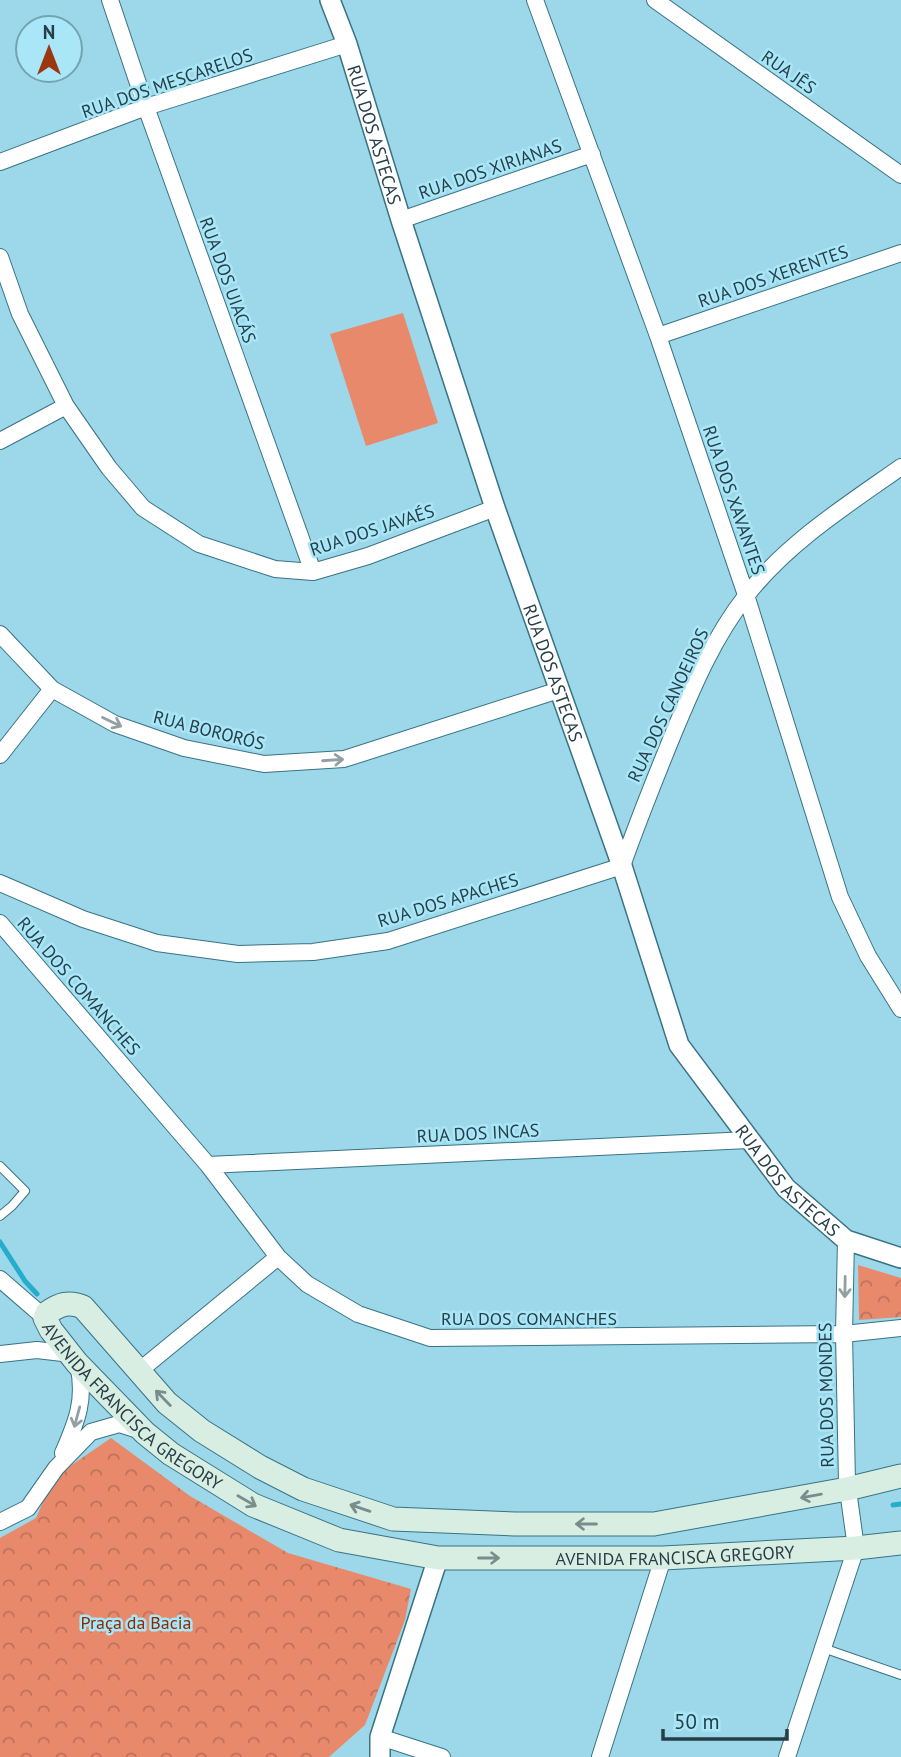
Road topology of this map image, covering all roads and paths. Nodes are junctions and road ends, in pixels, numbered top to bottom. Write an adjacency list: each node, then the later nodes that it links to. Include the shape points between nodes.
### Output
1 (110, 0): 6 (street, RUA DOS UIACÁS)
2 (330, 0): 5 (street, RUA DOS ASTECAS)
3 (535, 0): 7 (street, RUA DOS XAVANTES)
4 (655, 0): 9 (street, RUA JÊS)
5 (348, 44): 6 (street, RUA DOS MESCARELOS); 10 (street, RUA DOS ASTECAS)
6 (146, 107): 8 (street, RUA DOS MESCARELOS); 18 (street, RUA DOS UIACÁS)
7 (592, 154): 10 (street, RUA DOS XIRIANAS); 13 (street, RUA DOS XAVANTES)
8 (0, 162)
9 (901, 175)
10 (401, 220): 17 (street, RUA DOS ASTECAS)
11 (901, 253): 13 (street, RUA DOS XERENTES)
12 (0, 257): 14 (street, RUA DOS JAVAÉS, via 20,314)
13 (658, 336): 19 (street, RUA DOS XAVANTES)
14 (66, 407): 15 (street); 18 (street, RUA DOS JAVAÉS, via 143,508 199,544 275,569)
15 (0, 441)
16 (901, 467): 19 (street, RUA DOS CANOEIROS, via 826,520)
17 (495, 508): 18 (street, RUA DOS JAVAÉS); 22 (street, RUA DOS ASTECAS)
18 (313, 572)
19 (746, 595): 24 (street, RUA DOS CANOEIROS, via 706,660); 27 (street, RUA DOS XAVANTES, via 840,897 868,956)
20 (0, 634): 21 (street, RUA BORORÓS)
21 (52, 689): 22 (street, RUA BORORÓS, one-way to 22, via 115,724 184,748 264,764 344,759); 23 (street)
22 (559, 690): 24 (street, RUA DOS ASTECAS)
23 (0, 755)
24 (622, 866): 25 (street, RUA DOS APACHES, via 388,941 300,953 238,954 157,943 83,919); 28 (street, RUA DOS ASTECAS, via 679,1045)
25 (0, 883)
26 (0, 923): 29 (street, RUA DOS COMANCHES)
27 (901, 1009)
28 (749, 1140): 29 (street, RUA DOS INCAS); 32 (street, RUA DOS ASTECAS, via 786,1188)
29 (208, 1165): 33 (street, RUA DOS COMANCHES)
30 (0, 1166): 31 (lane, via 25,1191)
31 (0, 1216)
32 (846, 1240): 34 (street, RUA DOS ASTECAS); 38 (street, RUA DOS MONDES, one-way to 38)
33 (278, 1256): 38 (street, RUA DOS COMANCHES, via 307,1284 358,1314 430,1338); 42 (street)
34 (901, 1258)
35 (0, 1279): 36 (street)
36 (48, 1324): 39 (street); 41 (main road, AVENIDA FRANCISCA GREGORY); 42 (main road, AVENIDA FRANCISCA GREGORY, via 47,1313 63,1304 83,1307)
37 (901, 1328): 38 (street, RUA DOS COMANCHES)
38 (844, 1334): 46 (street, RUA DOS MONDES)
39 (20, 1352): 40 (street); 41 (street, via 37,1350)
40 (0, 1354)
41 (74, 1358): 43 (main road, AVENIDA FRANCISCA GREGORY); 44 (street, one-way to 44, via 82,1397)
42 (139, 1371): 46 (main road, AVENIDA FRANCISCA GREGORY, one-way to 42, via 654,1524 393,1519 303,1489 260,1467 193,1424)
43 (145, 1433): 44 (street, via 119,1424 101,1427); 50 (main road, AVENIDA FRANCISCA GREGORY, one-way to 50, via 253,1505 339,1540)
44 (56, 1468): 47 (street, via 28,1508)
45 (901, 1476): 46 (main road, AVENIDA FRANCISCA GREGORY)
46 (848, 1489): 49 (street, RUA DOS MONDES)
47 (0, 1522)
48 (901, 1543): 49 (main road, AVENIDA FRANCISCA GREGORY)
49 (856, 1548): 51 (main road, AVENIDA FRANCISCA GREGORY); 52 (street)
50 (438, 1558): 51 (main road, AVENIDA FRANCISCA GREGORY, one-way to 51); 54 (street)
51 (663, 1558): 58 (street)
52 (823, 1648): 53 (lane); 59 (street)
53 (901, 1675)
54 (380, 1737): 55 (street); 56 (street); 57 (street)
55 (367, 1757)
56 (380, 1757)
57 (442, 1757)
58 (600, 1757)
59 (788, 1757)

